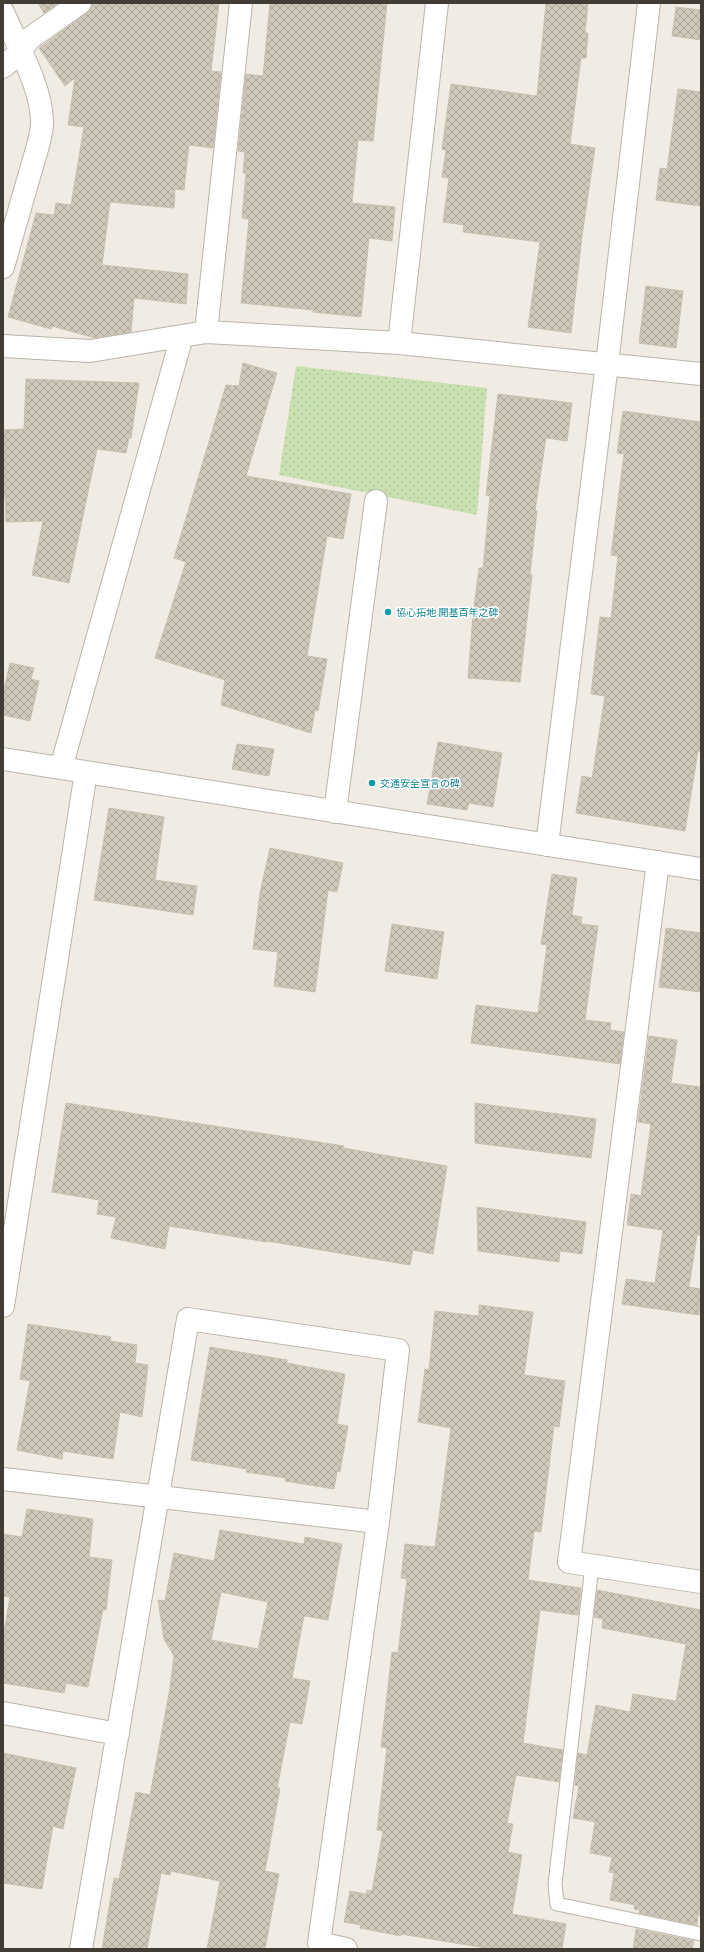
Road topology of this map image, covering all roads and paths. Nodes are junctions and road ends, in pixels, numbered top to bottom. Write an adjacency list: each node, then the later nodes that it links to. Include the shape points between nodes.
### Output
1 (80, 3): 6 (street, via 29,39)
2 (241, 3): 9 (street)
3 (438, 3): 11 (street)
4 (649, 3): 13 (street)
5 (3, 12): 6 (street)
6 (20, 52): 7 (street); 8 (street, via 32,77 43,121)
7 (3, 67)
8 (3, 267)
9 (206, 332): 10 (street); 11 (street)
10 (182, 336): 12 (street, via 90,351); 17 (street)
11 (399, 343): 13 (street)
12 (3, 346)
13 (607, 364): 14 (street); 20 (street)
14 (701, 374)
15 (376, 501): 19 (street)
16 (3, 759): 17 (street)
17 (61, 768): 18 (street)
18 (86, 772): 19 (street); 23 (street)
19 (335, 812): 20 (street)
20 (547, 845): 21 (street)
21 (658, 862): 22 (street); 27 (street, via 569,1562)
22 (701, 869)
23 (3, 1306)
24 (3, 1479): 25 (street)
25 (158, 1498): 26 (street); 26 (street, via 188,1319 398,1350); 30 (street)
26 (378, 1522): 33 (street, via 318,1943)
27 (592, 1566): 28 (street); 31 (lane, via 555,1884 557,1904)
28 (701, 1582)
29 (3, 1713): 30 (street)
30 (118, 1734): 32 (street)
31 (701, 1934)
32 (80, 1949)
33 (346, 1949)

